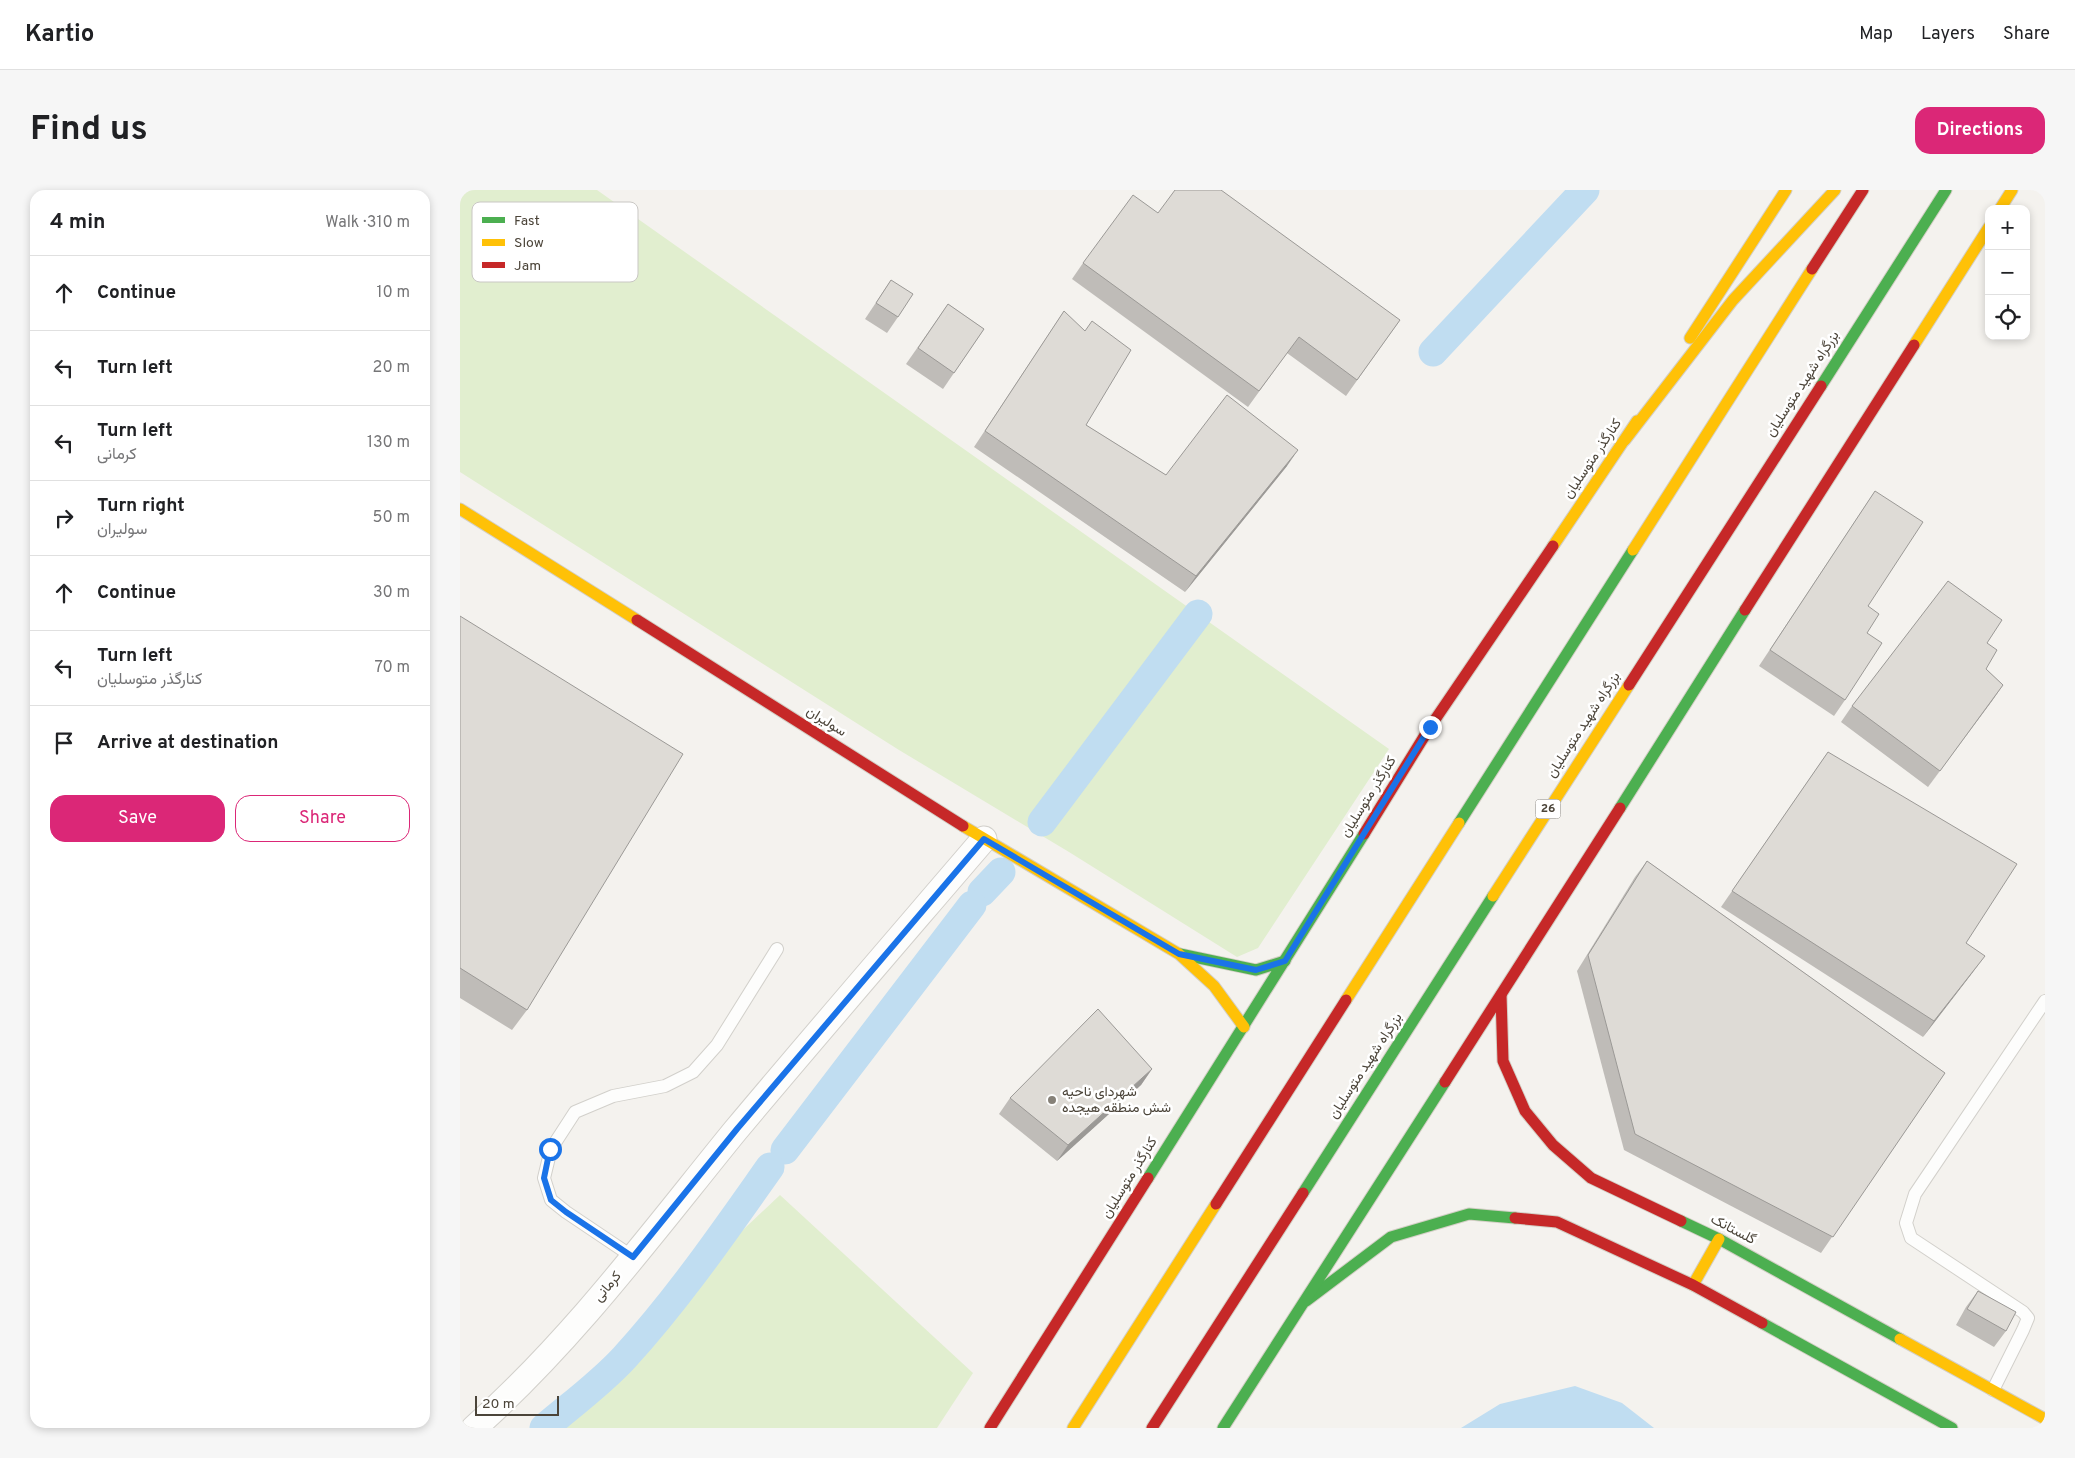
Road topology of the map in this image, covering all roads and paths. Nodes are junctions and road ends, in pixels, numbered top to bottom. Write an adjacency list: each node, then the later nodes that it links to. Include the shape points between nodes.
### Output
1 (1786, 190): 8 (main road, کنارگذر متوسلیان)
2 (1835, 190): 8 (main road, via 1733,300)
3 (1863, 190): 25 (main road)
4 (1946, 190): 26 (main road, بزرگراه شهید متوسلیان / 26)
5 (2012, 190): 6 (main road)
6 (2003, 205)
7 (1985, 233): 14 (main road)
8 (1625, 440): 13 (main road, کنارگذر متوسلیان, via 1430,727)
9 (460, 509): 10 (main road, سولیران)
10 (984, 839): 12 (main road, سولیران); 18 (street, کرمانی, via 737,1129)
11 (777, 949): 18 (lane, via 717,1045 693,1072 665,1086 613,1096 575,1112 550,1149 544,1178 551,1200)
12 (1179, 954): 13 (main road, via 1256,970); 16 (main road, via 1214,986)
13 (1285, 961): 16 (main road, کنارگذر متوسلیان)
14 (1501, 996): 17 (main road, گلستانک, via 1503,1061 1525,1111 1553,1146 1591,1178); 20 (main road)
15 (2045, 1001): 21 (lane, via 1915,1194 1906,1223 1910,1238 2028,1318)
16 (1244, 1027): 24 (main road, کنارگذر متوسلیان)
17 (1719, 1239): 19 (main road); 21 (main road, گلستانک)
18 (633, 1257): 23 (street, کرمانی, via 519,1388)
19 (1693, 1285): 20 (main road, via 1557,1222 1468,1214 1391,1238); 28 (main road)
20 (1306, 1301): 27 (main road)
21 (1993, 1390): 22 (main road, گلستانک)
22 (2045, 1419)
23 (474, 1428)
24 (990, 1428)
25 (1073, 1428)
26 (1152, 1428)
27 (1223, 1428)
28 (1952, 1428)

